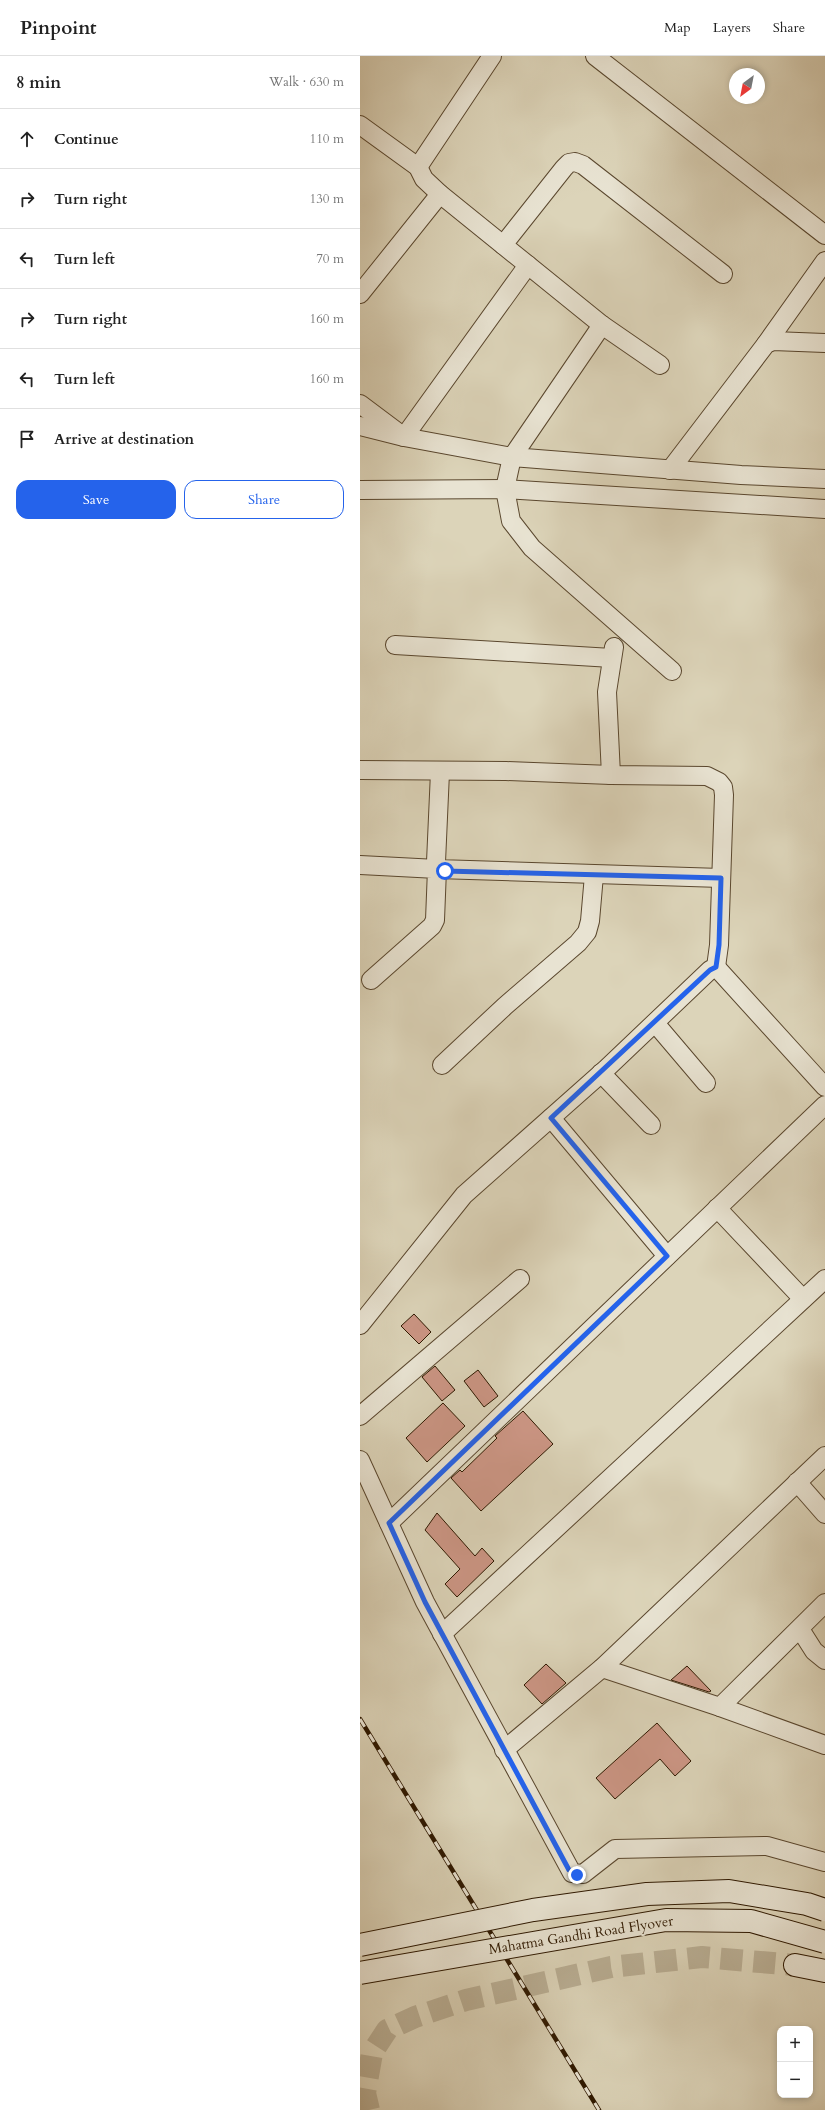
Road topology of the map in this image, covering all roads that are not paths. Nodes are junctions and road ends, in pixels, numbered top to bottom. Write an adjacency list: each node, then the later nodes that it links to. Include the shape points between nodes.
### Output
1 (492, 56): 4 (street)
2 (595, 56): 6 (street)
3 (360, 125): 4 (street)
4 (418, 167): 5 (street, via 424,179)
5 (440, 194): 7 (street); 11 (street)
6 (825, 235)
7 (503, 245): 9 (street); 10 (street, via 569,162 575,162)
8 (825, 261): 13 (street)
9 (528, 265): 12 (street); 18 (street)
10 (723, 274)
11 (360, 294)
12 (602, 325): 15 (street); 19 (street)
13 (766, 344): 14 (street, via 773,341); 20 (street)
14 (825, 344)
15 (660, 365)
16 (360, 404): 18 (street)
17 (360, 426): 18 (street)
18 (404, 437): 19 (street)
19 (512, 457): 20 (street); 23 (street)
20 (670, 470): 21 (street)
21 (825, 479)
22 (360, 490): 23 (street)
23 (505, 490): 24 (street); 26 (street, via 511,521 532,548)
24 (825, 510)
25 (395, 645): 29 (street, via 613,652 607,692)
26 (672, 671)
27 (360, 770): 28 (street)
28 (440, 772): 29 (street, via 506,771); 31 (street)
29 (611, 775): 33 (street, via 707,776 718,782 723,787 724,796)
30 (360, 865): 31 (street)
31 (437, 869): 32 (street); 35 (street, via 435,920 432,926)
32 (594, 875): 33 (street); 37 (street, via 587,932 578,943)
33 (721, 878): 34 (street)
34 (716, 967): 36 (street); 40 (street)
35 (371, 980)
36 (654, 1023): 38 (street); 39 (street)
37 (442, 1065)
38 (601, 1073): 42 (street); 43 (street)
39 (706, 1083)
40 (825, 1087)
41 (825, 1105): 44 (street)
42 (551, 1118): 45 (street); 49 (street, via 464,1195)
43 (651, 1126)
44 (717, 1208): 45 (street); 48 (street)
45 (667, 1256): 55 (street)
46 (825, 1278): 48 (street)
47 (520, 1279): 50 (street)
48 (803, 1299): 58 (street)
49 (360, 1325)
50 (360, 1416)
51 (825, 1456): 53 (street)
52 (360, 1460): 55 (street)
53 (797, 1482): 54 (street); 60 (street)
54 (825, 1514)
55 (389, 1523): 58 (street)
56 (825, 1604): 57 (street)
57 (800, 1628): 59 (street, via 814,1651); 61 (street)
58 (442, 1634): 63 (street)
59 (825, 1660)
60 (602, 1668): 61 (street); 63 (street)
61 (720, 1707): 62 (street)
62 (825, 1745)
63 (504, 1750): 64 (street, via 572,1874 583,1874 615,1849 767,1846)
64 (825, 1862)
65 (825, 1910): 67 (main road, Mahatma Gandhi Road Flyover, bridge, via 807,1904 729,1891 646,1894 533,1910)
66 (825, 1942): 70 (main road, Mahatma Gandhi Road Flyover, bridge, via 751,1921 666,1920)
67 (360, 1945)
68 (795, 1965): 69 (main road)
69 (825, 1971)
70 (360, 1973)

